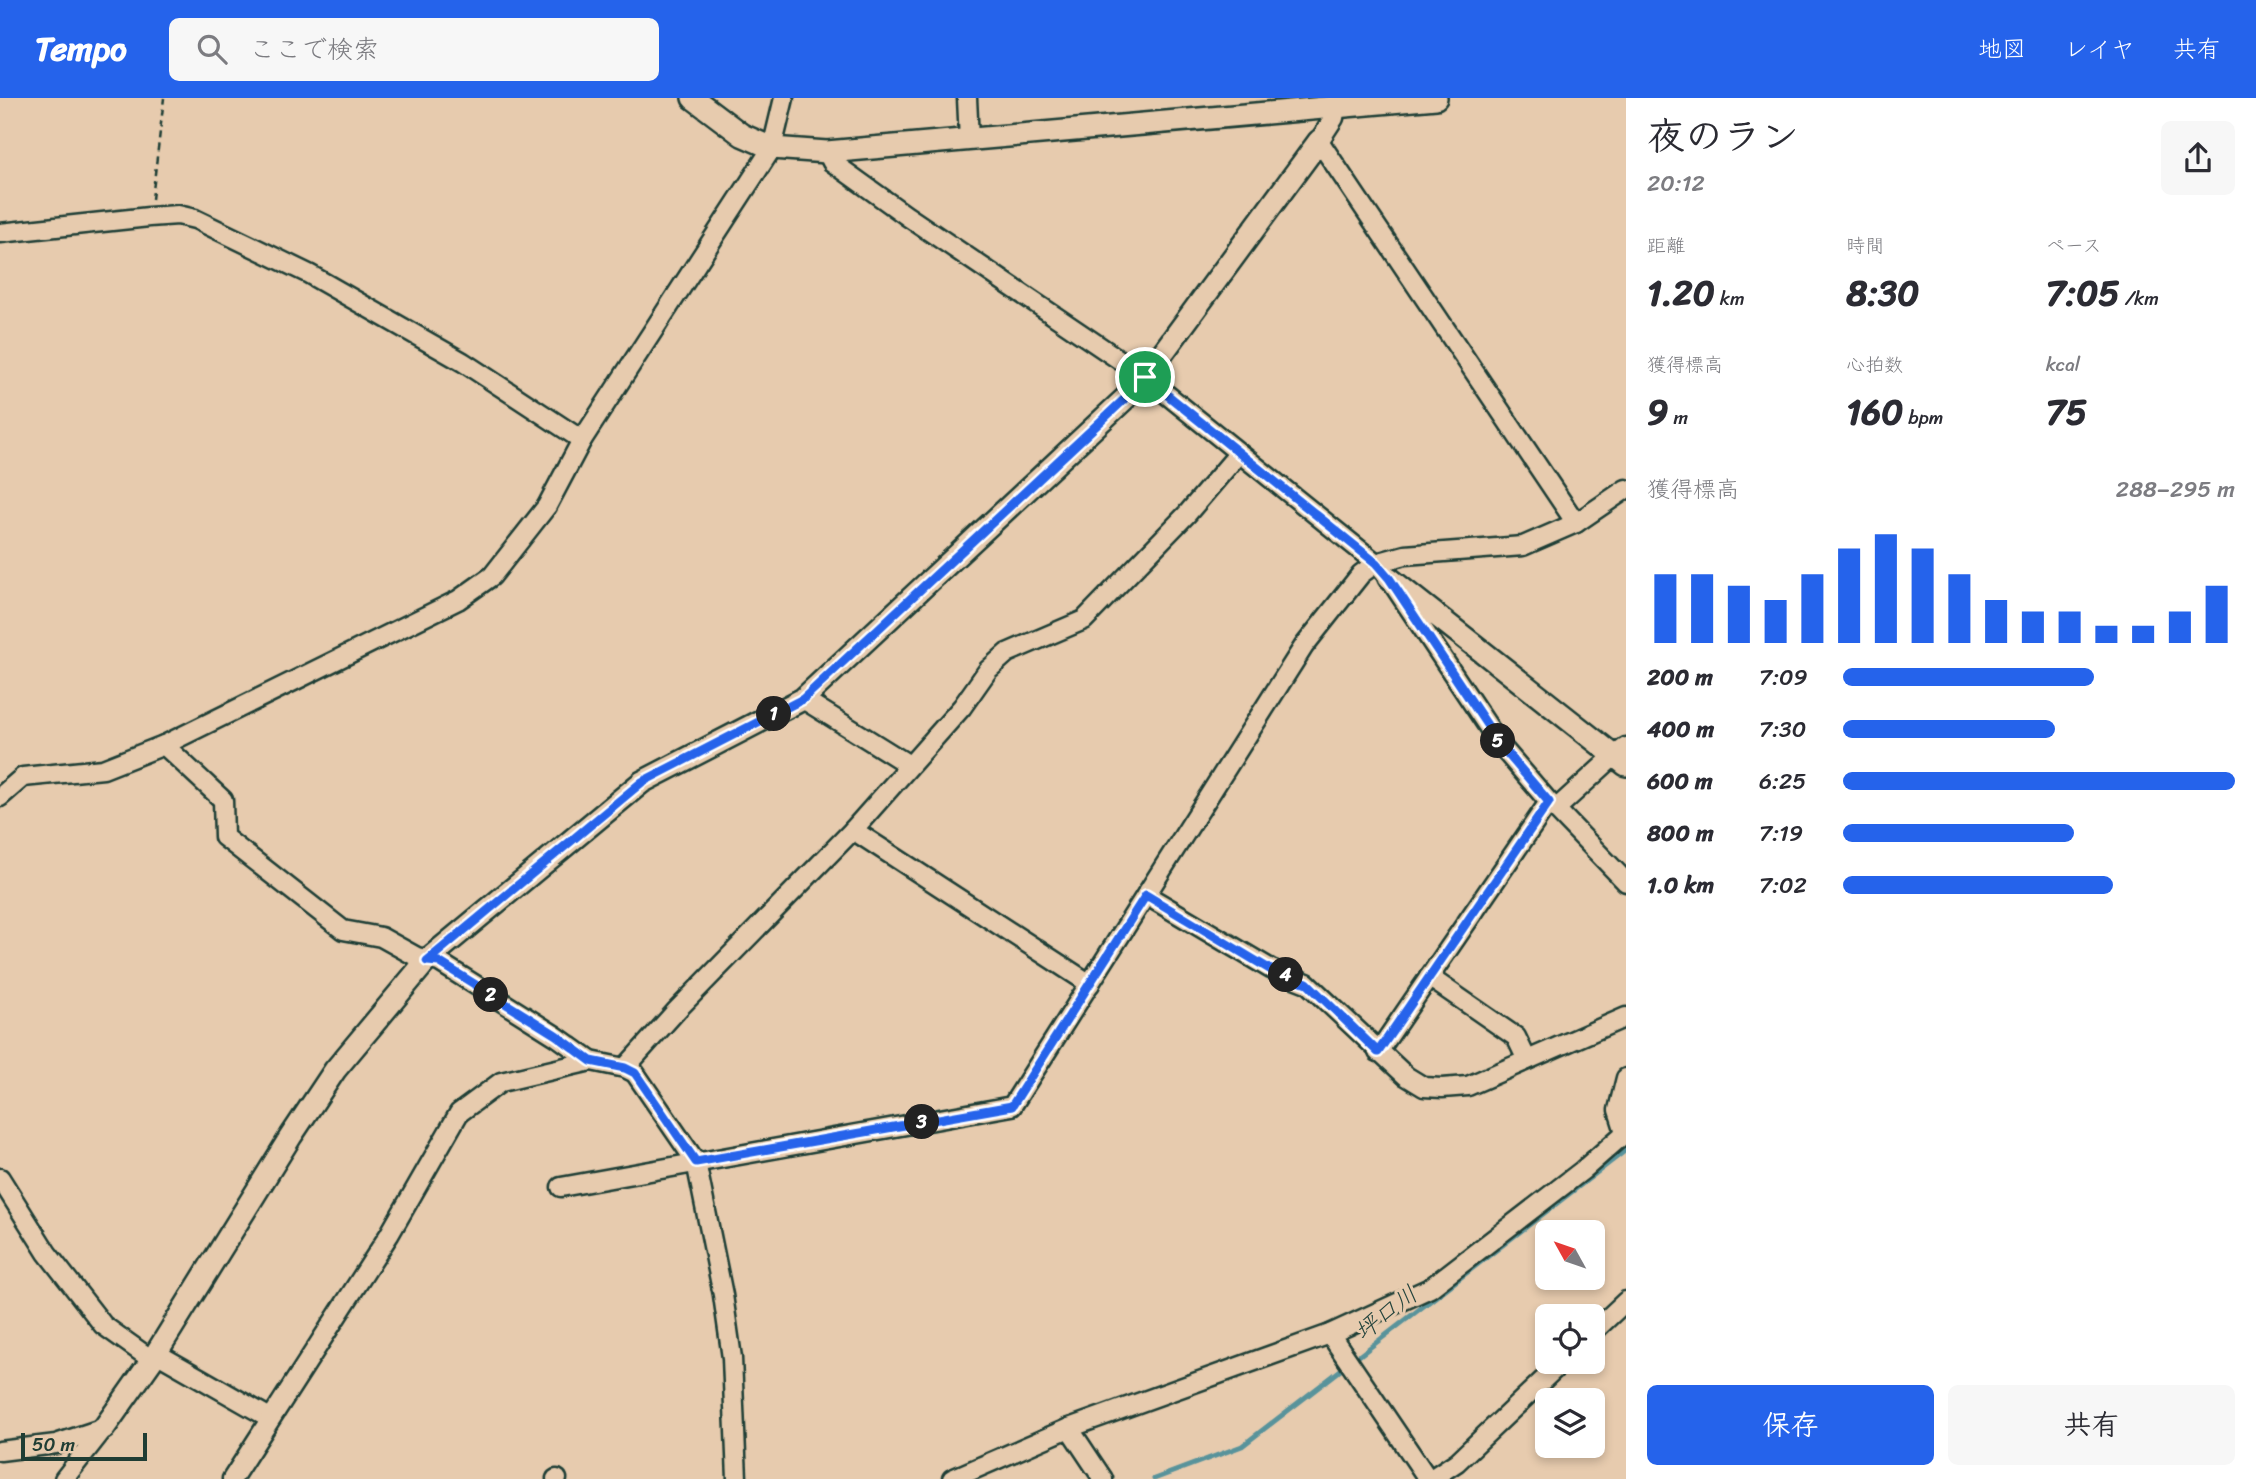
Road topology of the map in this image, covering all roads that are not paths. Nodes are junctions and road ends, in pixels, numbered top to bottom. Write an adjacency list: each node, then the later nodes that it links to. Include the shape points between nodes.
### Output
1 (693, 98): 8 (street, via 742,135)
2 (784, 98): 8 (street)
3 (967, 98): 6 (street)
4 (1436, 98): 5 (street)
5 (1336, 107): 6 (street); 7 (street)
6 (970, 140): 9 (street)
7 (1319, 141): 11 (street); 15 (street)
8 (772, 148): 9 (street); 12 (street)
9 (827, 152): 11 (street, via 832,162 906,216)
10 (0, 233): 12 (street, via 149,216 195,219 309,274 463,362)
11 (1145, 377): 13 (street); 17 (street)
12 (582, 440): 18 (street, via 547,506 492,576 458,600)
13 (1239, 453): 16 (street); 20 (street, via 1084,620 998,659)
14 (1626, 489): 15 (street)
15 (1576, 523): 16 (street, via 1523,546 1405,555)
16 (1382, 571): 19 (street); 24 (street, via 1501,746); 27 (street, via 1361,574 1304,646)
17 (803, 699): 20 (street); 28 (street, via 642,782)
18 (164, 745): 22 (street, via 103,769); 28 (street, via 223,800 224,837 343,930 381,937)
19 (1623, 759): 24 (street)
20 (908, 765): 25 (street)
21 (0, 777): 22 (street)
22 (23, 778): 23 (street)
23 (0, 797)
24 (1552, 805): 26 (street); 29 (street)
25 (853, 830): 30 (street); 35 (street)
26 (1626, 882)
27 (1146, 895): 30 (street); 32 (street, via 1271,970 1307,983)
28 (427, 961): 34 (street, via 439,962); 44 (street, via 335,1070)
29 (1429, 977): 32 (street); 33 (street, via 1516,1037)
30 (1090, 984): 38 (street, via 1012,1106)
31 (1626, 1017): 33 (street)
32 (1378, 1052): 33 (street, via 1424,1087 1442,1088 1468,1086)
33 (1527, 1060)
34 (591, 1061): 35 (street); 46 (street, via 501,1082 458,1112 388,1235)
35 (625, 1068): 38 (street, via 635,1073)
36 (1626, 1078): 37 (street, via 1618,1110)
37 (1625, 1134): 43 (street, via 1430,1288)
38 (696, 1162): 40 (street); 52 (street, via 733,1358)
39 (0, 1178): 44 (street, via 47,1253 103,1325)
40 (561, 1187)
41 (1626, 1301): 42 (street)
42 (1605, 1321)
43 (1331, 1334): 47 (street); 55 (street)
44 (154, 1357): 46 (street); 48 (street)
45 (1549, 1374): 55 (street, via 1457,1462)
46 (270, 1418): 51 (street)
47 (1069, 1428): 53 (street); 54 (street)
48 (104, 1429): 49 (street, via 56,1444); 50 (street)
49 (0, 1451)
50 (64, 1479)
51 (232, 1479)
52 (737, 1479)
53 (952, 1479)
54 (1103, 1479)
55 (1429, 1479)

